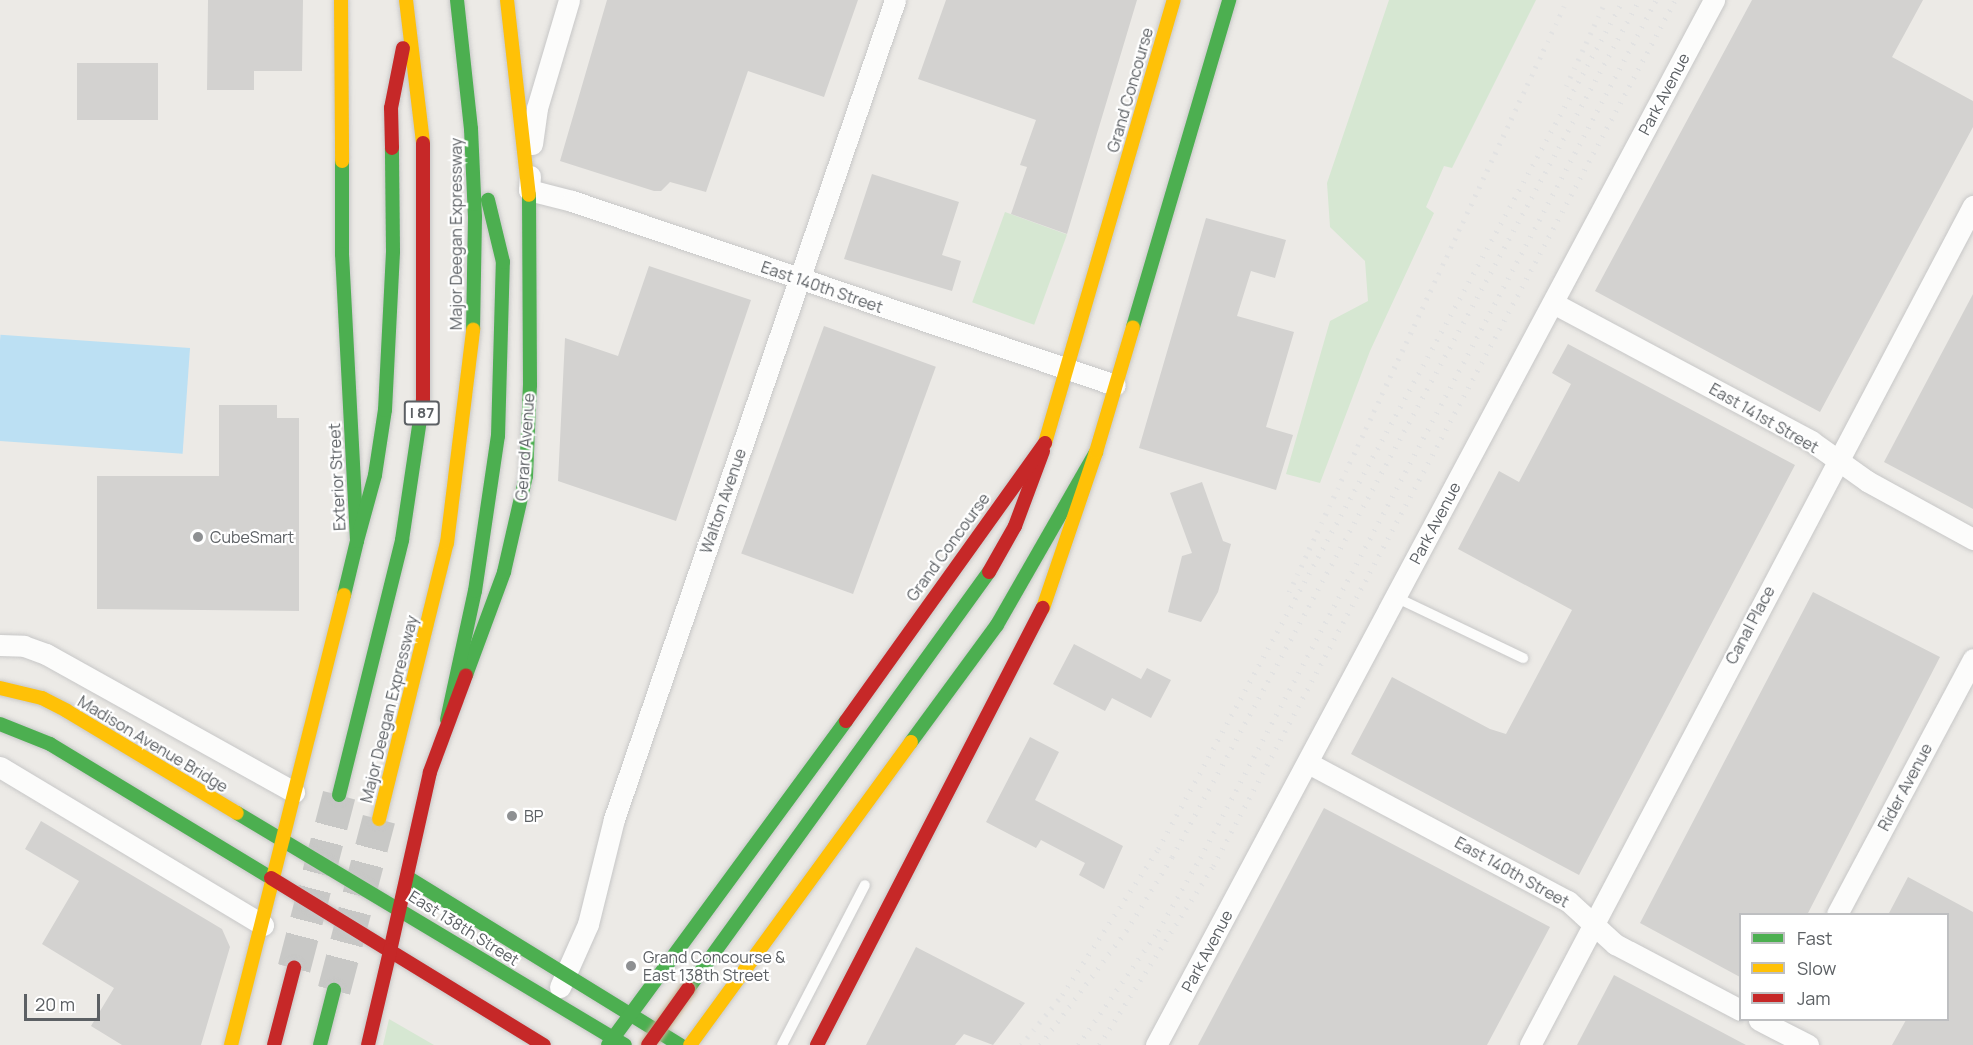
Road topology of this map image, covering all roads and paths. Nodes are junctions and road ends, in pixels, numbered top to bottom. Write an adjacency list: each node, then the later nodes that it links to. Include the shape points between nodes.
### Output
1 (341, 0): 22 (main road, Exterior Street, via 342,254)
2 (406, 0): 10 (main road, Major Deegan Expressway / I 87)
3 (457, 0): 11 (main road, Major Deegan Expressway / I 87)
4 (507, 0): 12 (main road)
5 (569, 0): 12 (street, Gerard Avenue, via 537,108)
6 (895, 0): 14 (street, Walton Avenue)
7 (1174, 0): 16 (main road, Grand Concourse)
8 (1229, 0): 17 (main road)
9 (1714, 0): 15 (street, Park Avenue)
10 (409, 23): 22 (main road, via 391,108 393,251 384,411 375,476); 33 (main road, Major Deegan Expressway / I 87, via 425,164 425,385 402,540)
11 (471, 129): 28 (main road, via 502,262 501,386 484,537); 34 (main road, Major Deegan Expressway / I 87, via 475,310 460,463 444,554)
12 (530, 190): 14 (street, East 140th Street); 28 (main road, Gerard Avenue, via 530,385 524,487 514,542 499,589)
13 (1973, 206): 20 (street, Canal Place)
14 (799, 279): 16 (street, East 140th Street); 45 (street, Walton Avenue, via 614,819 588,924)
15 (1552, 303): 20 (street, East 141st Street, via 1811,441); 23 (street, Park Avenue)
16 (1066, 369): 17 (street, East 140th Street); 18 (main road, Grand Concourse)
17 (1115, 385): 19 (main road)
18 (1043, 451): 49 (main road, Grand Concourse); 58 (main road, bridge, via 1015,526 976,594)
19 (1096, 452): 60 (main road, via 997,624); 62 (main road, via 1052,583 1017,663)
20 (1837, 462): 21 (street, East 141st Street); 41 (street, Canal Place)
21 (1973, 539)
22 (357, 541): 32 (main road, Exterior Street)
23 (1395, 597): 25 (lane); 30 (street, Park Avenue)
24 (0, 645): 32 (street, via 24,646 46,654)
25 (1523, 658)
26 (1973, 659): 40 (street, Rider Avenue)
27 (0, 688): 35 (main road, Madison Avenue Bridge, via 42,698 67,711)
28 (447, 720): 36 (main road, Gerard Avenue, via 430,772)
29 (0, 724): 37 (main road, via 50,744)
30 (1308, 763): 41 (street, East 140th Street, via 1568,901); 63 (street, Park Avenue)
31 (0, 767): 42 (street)
32 (294, 792): 35 (main road, Exterior Street)
33 (339, 795)
34 (379, 819)
35 (284, 841): 37 (main road, Exterior Street); 39 (main road, East 138th Street)
36 (407, 877): 39 (main road, Gerard Avenue); 45 (main road)
37 (274, 879): 42 (main road, Exterior Street); 43 (main road)
38 (865, 885): 61 (lane)
39 (400, 908): 43 (main road, Gerard Avenue); 47 (main road, East 138th Street)
40 (1838, 913)
41 (1593, 924): 48 (street, East 140th Street, via 1615,945); 64 (street, Canal Place)
42 (263, 926): 52 (main road, Exterior Street)
43 (390, 951): 55 (main road, Gerard Avenue); 56 (main road)
44 (294, 968): 53 (main road)
45 (568, 974): 47 (street, Walton Avenue); 49 (main road)
46 (333, 990): 54 (main road)
47 (551, 1000): 51 (main road, East 138th Street)
48 (1739, 1009)
49 (630, 1012): 51 (main road, Grand Concourse); 59 (main road)
50 (1771, 1028): 65 (street)
51 (610, 1041): 57 (main road, East 138th Street)
52 (231, 1045)
53 (274, 1045)
54 (320, 1045)
55 (368, 1045)
56 (544, 1045)
57 (625, 1045)
58 (648, 1045)
59 (680, 1045)
60 (690, 1045)
61 (782, 1045)
62 (817, 1045)
63 (1156, 1045)
64 (1530, 1045)
65 (1808, 1045)

